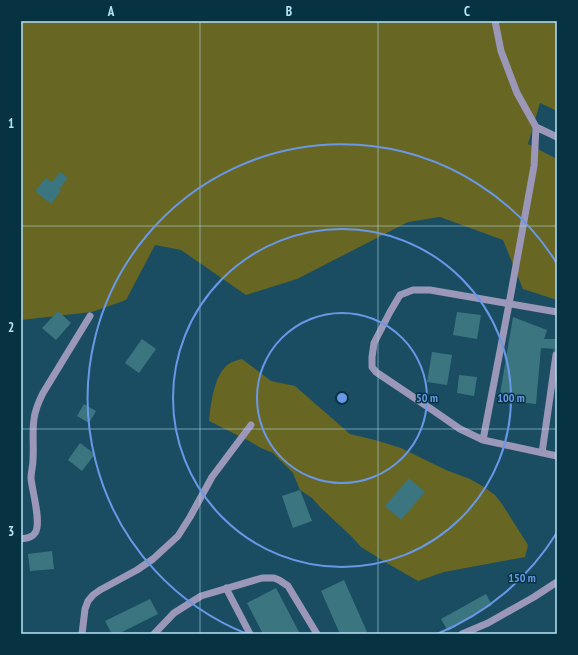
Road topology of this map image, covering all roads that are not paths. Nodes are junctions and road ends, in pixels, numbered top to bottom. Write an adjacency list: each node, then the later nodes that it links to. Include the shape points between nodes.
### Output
1 (494, 21): 2 (lane, via 501,51 517,94)
2 (536, 127): 3 (lane); 4 (lane, via 534,166)
3 (557, 137)
4 (509, 304): 5 (lane); 9 (lane); 9 (lane, via 430,290 413,290 400,295 374,343 372,367 376,372 460,429)
5 (557, 312)
6 (90, 316): 12 (lane, via 38,404 34,418 31,478 37,528 35,534)
7 (556, 355): 10 (lane)
8 (251, 425): 15 (lane, via 212,477 178,536 153,559 100,590 88,601)
9 (483, 440): 10 (lane)
10 (542, 453): 11 (lane)
11 (557, 456)
12 (21, 539)
13 (557, 582): 19 (lane, via 488,623)
14 (226, 588): 16 (lane, via 194,600 174,613); 17 (lane); 18 (lane, via 262,578 280,580 288,586)
15 (82, 634)
16 (154, 634)
17 (250, 634)
18 (317, 634)
19 (462, 634)

